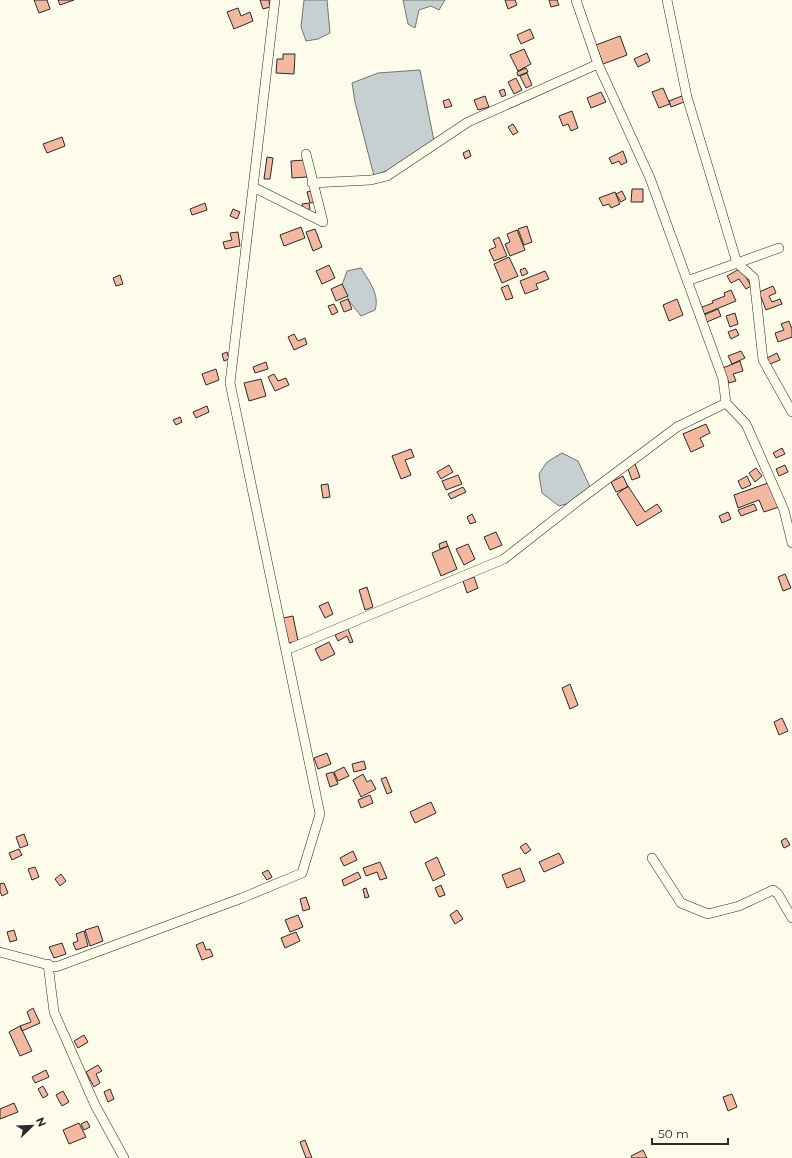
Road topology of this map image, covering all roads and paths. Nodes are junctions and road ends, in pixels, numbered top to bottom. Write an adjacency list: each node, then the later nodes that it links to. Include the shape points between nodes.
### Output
1 (275, 0): 7 (street)
2 (576, 0): 4 (street)
3 (667, 0): 9 (street, via 687,96)
4 (598, 64): 6 (street, via 468,122 388,176 371,180); 10 (street, via 650,178)
5 (306, 154): 6 (street)
6 (312, 183): 7 (street, via 323,222)
7 (253, 187): 14 (street, via 230,383)
8 (779, 248): 9 (street)
9 (737, 263): 10 (street); 12 (street, via 754,278 763,360)
10 (687, 281): 11 (street, via 723,379)
11 (726, 403): 13 (street, via 746,424 784,510); 14 (street, via 677,427 504,559)
12 (792, 412)
13 (792, 542)
14 (286, 650): 18 (street, via 320,814 302,873 56,967)
15 (652, 858): 16 (street, via 682,903 708,914 739,906 773,890)
16 (792, 918)
17 (0, 952): 18 (street)
18 (48, 964): 19 (street, via 54,1012 95,1105)
19 (124, 1158)

